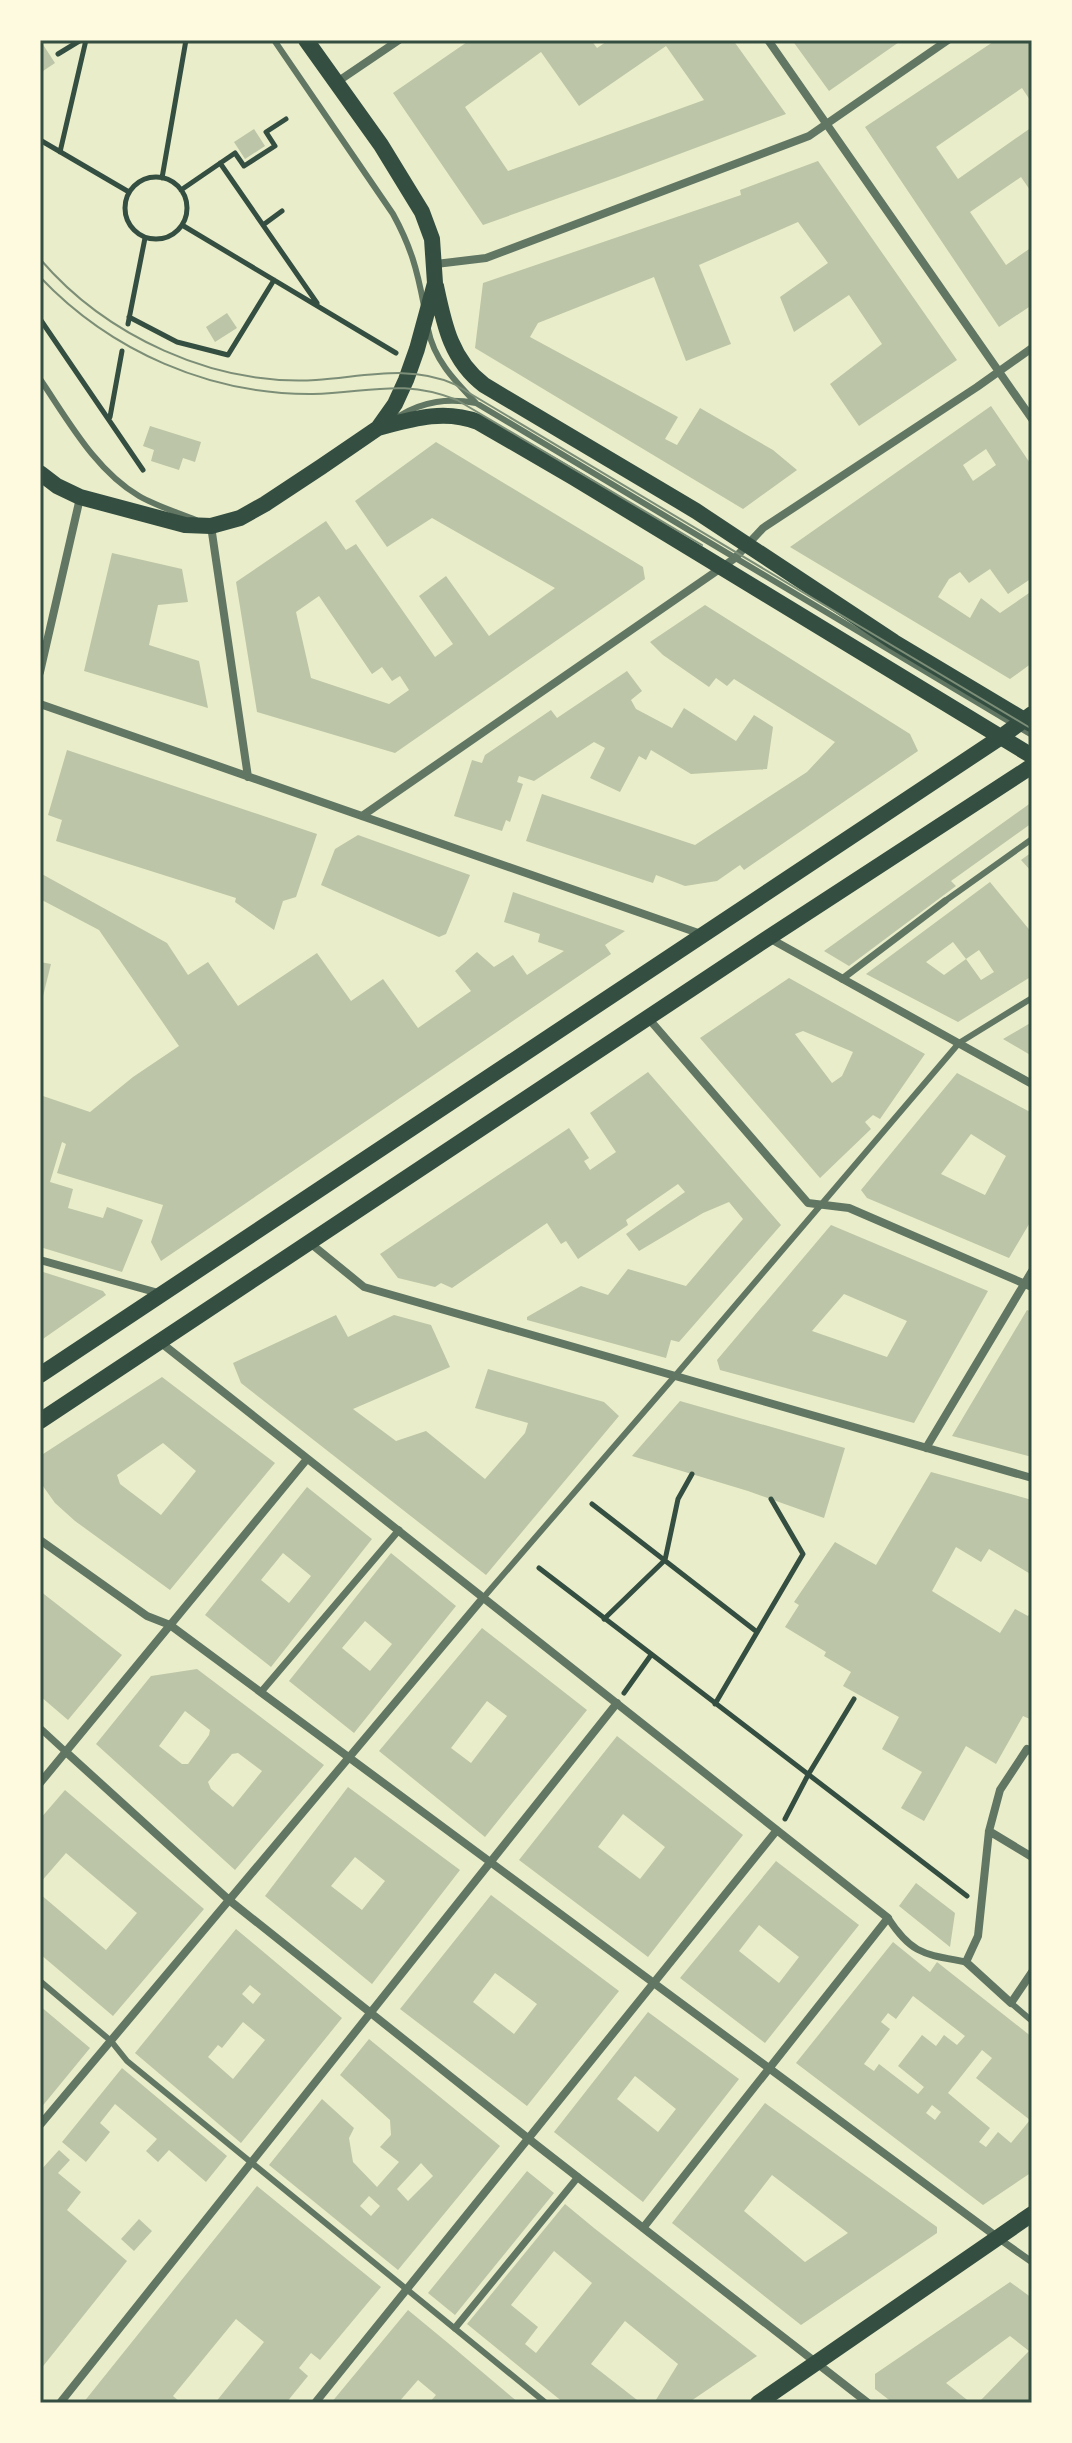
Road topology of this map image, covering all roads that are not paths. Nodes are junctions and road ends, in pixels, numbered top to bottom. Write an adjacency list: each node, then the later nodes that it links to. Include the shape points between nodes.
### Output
1 (274, 40): 10 (lane, via 403,233 416,264)
2 (306, 40): 6 (main road)
3 (399, 40): 6 (street)
4 (768, 40): 7 (street)
5 (948, 40): 7 (street)
6 (336, 83): 8 (main road, via 422,212)
7 (826, 124): 8 (street, via 809,136 486,258); 12 (street)
8 (436, 264): 9 (main road)
9 (435, 283): 10 (main road); 20 (main road, via 450,343 471,375 696,511)
10 (426, 317): 14 (lane, via 438,357); 16 (main road, via 406,380)
11 (1032, 348): 12 (street)
12 (998, 371): 15 (street); 20 (street, via 763,528)
13 (40, 379): 19 (lane, via 116,479 141,497)
14 (476, 403): 16 (lane, via 430,403); 20 (lane)
15 (1032, 419)
16 (378, 428): 19 (main road, via 265,504); 20 (main road, via 421,416 466,417)
17 (40, 473): 18 (main road)
18 (80, 497): 19 (main road, via 185,525); 21 (street)
19 (211, 526): 28 (street)
20 (734, 557): 23 (main road, via 894,642); 25 (main road); 29 (street)
21 (40, 672)
22 (40, 704): 28 (street)
23 (1026, 721): 24 (lane); 25 (main road)
24 (1032, 735)
25 (1001, 737): 26 (main road); 32 (main road)
26 (1032, 756)
27 (1032, 766): 33 (main road)
28 (248, 777): 29 (street)
29 (362, 816): 32 (street)
30 (1032, 839): 31 (lane)
31 (945, 901): 34 (street)
32 (705, 935): 44 (main road)
33 (768, 938): 34 (street); 36 (main road)
34 (842, 979): 37 (street)
35 (1032, 998): 37 (lane)
36 (648, 1018): 39 (street, via 808,1203); 40 (main road)
37 (959, 1043): 38 (street); 39 (lane)
38 (1032, 1084)
39 (822, 1204): 43 (street, via 849,1208); 47 (lane)
40 (310, 1242): 45 (main road); 47 (street, via 364,1287)
41 (40, 1260): 44 (street)
42 (1032, 1271): 43 (street)
43 (1028, 1285): 49 (street)
44 (162, 1294): 46 (main road)
45 (160, 1342): 48 (main road); 50 (street)
46 (40, 1375)
47 (675, 1376): 49 (street); 54 (lane)
48 (40, 1421)
49 (926, 1448): 51 (street)
50 (307, 1459): 52 (street); 55 (street)
51 (1032, 1478)
52 (399, 1530): 54 (street); 56 (street)
53 (40, 1540): 55 (street, via 147,1616)
54 (483, 1598): 57 (street); 61 (street)
55 (170, 1625): 56 (street); 59 (street)
56 (261, 1692): 61 (street)
57 (617, 1703): 63 (street); 66 (street)
58 (40, 1728): 59 (street)
59 (66, 1752): 62 (street); 67 (street)
60 (1032, 1752): 64 (street, via 1027,1749 1000,1790)
61 (349, 1757): 66 (street); 67 (street)
62 (40, 1783)
63 (777, 1830): 68 (street); 72 (street)
64 (989, 1831): 65 (street); 69 (street, via 978,1936)
65 (1032, 1857)
66 (491, 1861): 72 (street); 74 (street)
67 (229, 1900): 74 (street); 76 (street)
68 (888, 1918): 69 (street, via 901,1938 926,1954); 77 (street)
69 (966, 1962): 73 (street)
70 (1032, 1972): 73 (street)
71 (40, 1981): 76 (lane)
72 (654, 1982): 77 (street); 79 (street)
73 (1011, 2003): 75 (lane)
74 (370, 2013): 79 (street); 80 (street)
75 (1032, 2021)
76 (111, 2041): 78 (street); 80 (lane, via 127,2061)
77 (770, 2067): 83 (street); 84 (street)
78 (40, 2125)
79 (528, 2139): 81 (street); 86 (street)
80 (251, 2162): 86 (lane); 89 (street)
81 (578, 2177): 83 (street); 87 (street)
82 (1032, 2214): 84 (main road)
83 (643, 2228): 88 (street)
84 (998, 2238): 85 (street); 88 (main road)
85 (1032, 2262)
86 (407, 2289): 87 (lane); 90 (street)
87 (455, 2328): 91 (lane)
88 (817, 2362): 92 (main road); 93 (street)
89 (60, 2403)
90 (315, 2403)
91 (546, 2403)
92 (758, 2403)
93 (868, 2403)

